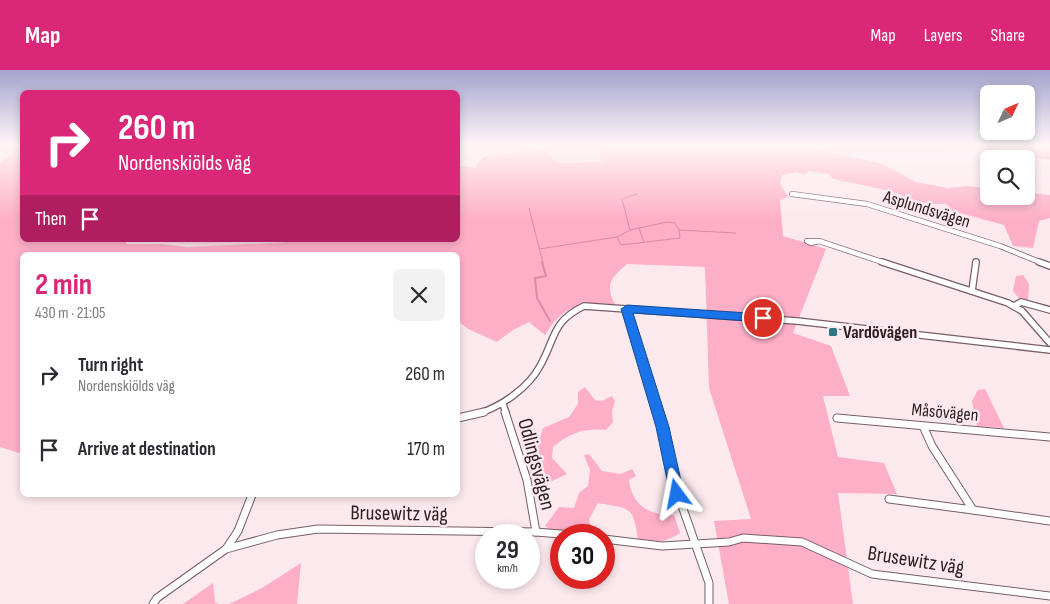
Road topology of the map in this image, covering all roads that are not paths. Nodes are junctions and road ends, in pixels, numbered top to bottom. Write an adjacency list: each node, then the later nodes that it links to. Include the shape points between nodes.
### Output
1 (792, 194): 4 (street, Asplundsvägen, via 867,204 1000,246)
2 (819, 241): 5 (street)
3 (976, 261): 5 (street)
4 (1050, 266)
5 (972, 291): 6 (street)
6 (1014, 306): 8 (street, via 1021,302); 9 (street)
7 (627, 309): 10 (street, via 797,321); 11 (street, via 590,306 569,312 556,325 539,368); 23 (street, via 662,427 674,483)
8 (1050, 310)
9 (1050, 343)
10 (1050, 350)
11 (503, 404): 12 (street, via 479,415); 20 (street, Odlingsvägen, via 527,480)
12 (460, 418)
13 (837, 418): 14 (street, Måsövägen)
14 (923, 426): 15 (street, Måsövägen); 18 (street)
15 (1050, 437)
16 (251, 497): 24 (street, via 238,531)
17 (888, 499): 18 (street)
18 (973, 510): 19 (street)
19 (1050, 522)
20 (535, 524)
21 (475, 531): 24 (street, Brusewitz väg, via 318,529 277,534)
22 (615, 540): 23 (street, Brusewitz väg, via 662,546)
23 (694, 544): 25 (street, Brusewitz väg, via 743,538 802,542 872,574); 27 (street, via 709,583)
24 (226, 550): 26 (street)
25 (1050, 596)
26 (153, 604)
27 (709, 604)

